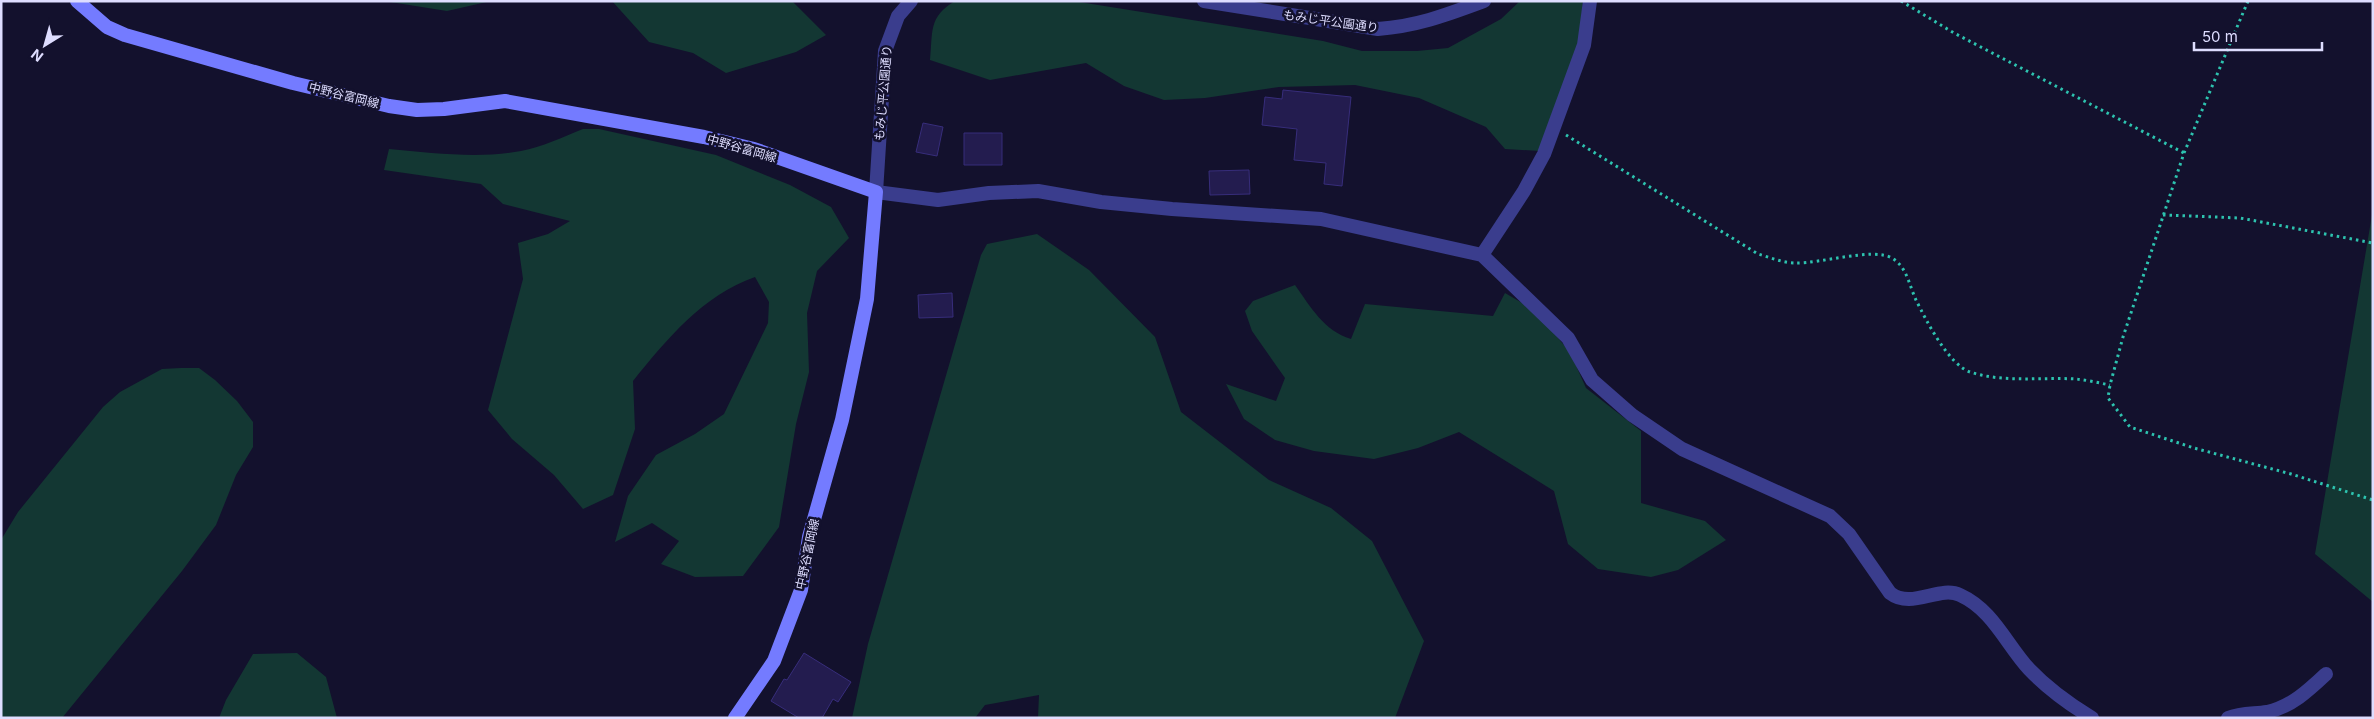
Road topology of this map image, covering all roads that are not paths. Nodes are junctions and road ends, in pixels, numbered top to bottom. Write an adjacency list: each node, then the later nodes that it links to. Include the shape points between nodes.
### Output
1 (77, 1): 6 (main road, 中野谷富岡線, via 107,27 124,35 293,83 389,106 444,109 505,101 721,141)
2 (911, 1): 6 (street, もみじ平公園通り, via 898,16 885,51)
3 (1204, 1): 4 (street, もみじ平公園通り, via 1378,29 1407,27)
4 (1484, 1)
5 (1590, 1): 7 (street, via 1584,45 1544,154 1524,192)
6 (876, 192): 7 (street, via 938,200 1038,191 1101,202 1321,219); 9 (main road, 中野谷富岡線, via 867,299 842,420 809,537 801,590 774,661)
7 (1482, 255): 10 (street, via 1568,338 1592,380 1632,415 1682,449 1830,516 1849,534 1890,593 1897,598 1950,593 1973,602 2045,685)
8 (2326, 674): 11 (street, via 2287,705 2268,712)
9 (735, 718)
10 (2092, 718)
11 (2228, 718)

